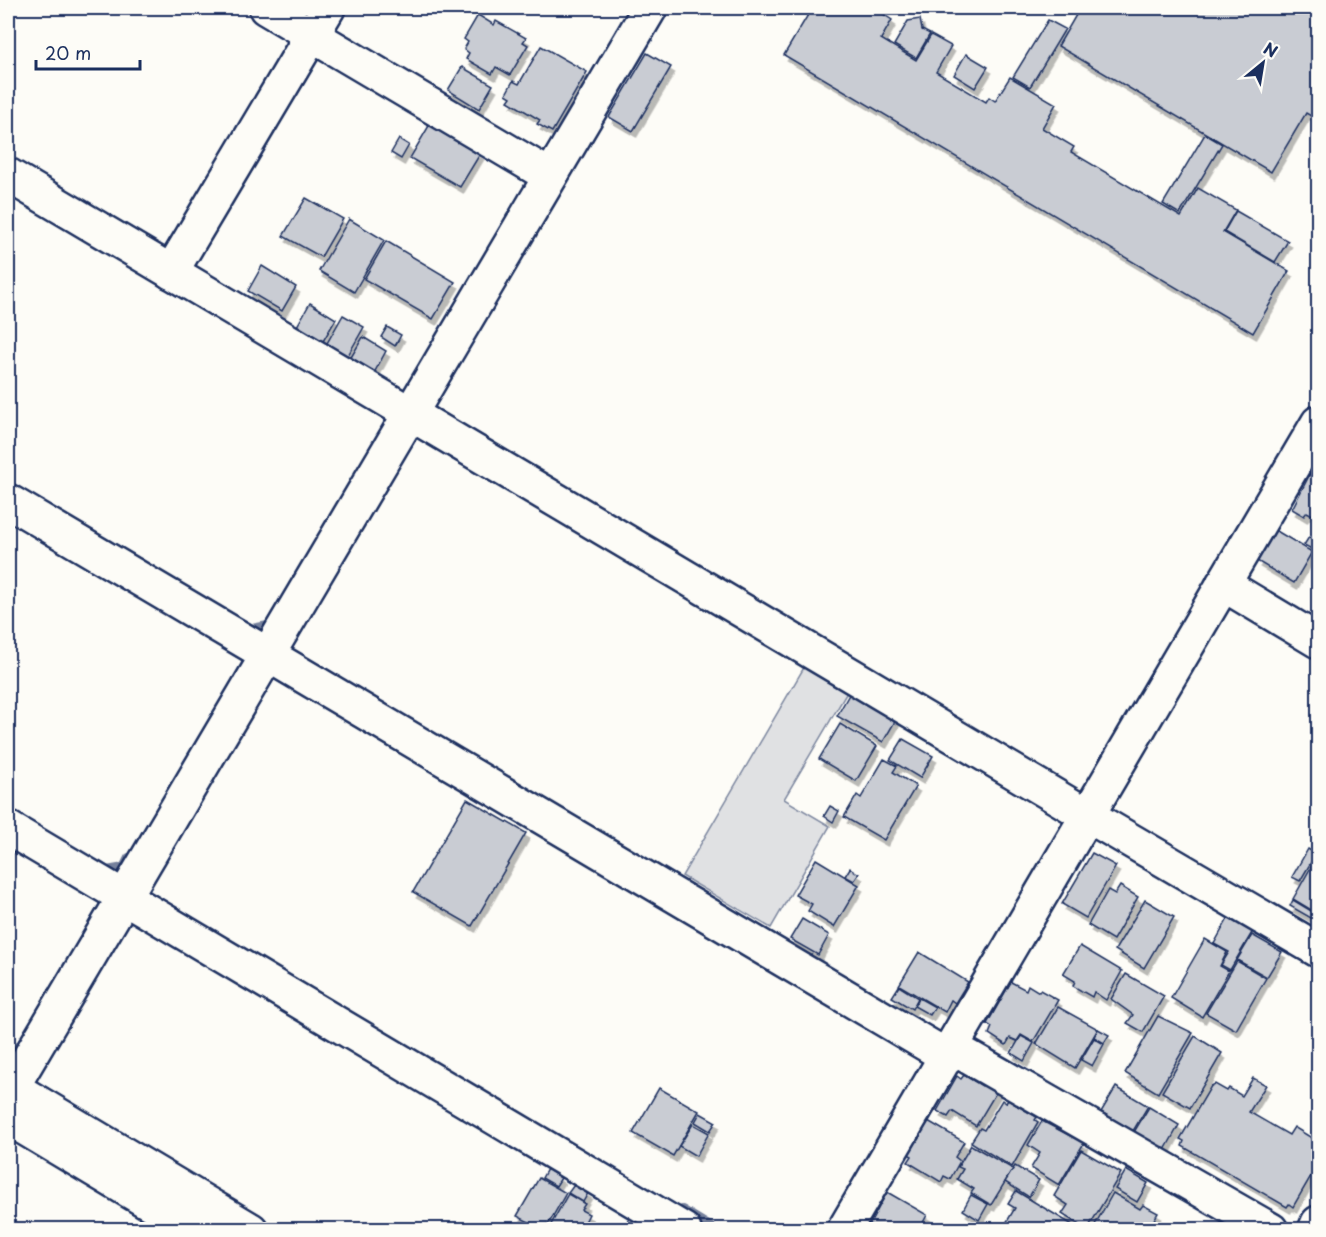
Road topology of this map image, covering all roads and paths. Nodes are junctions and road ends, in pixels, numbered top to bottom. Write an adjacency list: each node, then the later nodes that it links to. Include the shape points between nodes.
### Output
1 (266, 8): 3 (street)
2 (650, 8): 5 (street)
3 (320, 21): 5 (street); 6 (street)
4 (8, 175): 6 (street)
5 (550, 176): 7 (street)
6 (171, 272): 7 (street)
7 (410, 413): 12 (street); 13 (street)
8 (1318, 423): 10 (street)
9 (8, 501): 12 (street)
10 (1223, 584): 11 (street); 13 (street)
11 (1318, 641)
12 (267, 655): 15 (street); 17 (street)
13 (1087, 815): 16 (street); 17 (street)
14 (8, 828): 15 (street)
15 (124, 897): 18 (street); 22 (street)
16 (1318, 950)
17 (950, 1053): 23 (street); 24 (street)
18 (8, 1096): 20 (street); 21 (street)
19 (1318, 1223): 25 (street)
20 (195, 1230)
21 (251, 1230)
22 (684, 1230)
23 (844, 1230)
24 (1271, 1230)
25 (1315, 1230)

